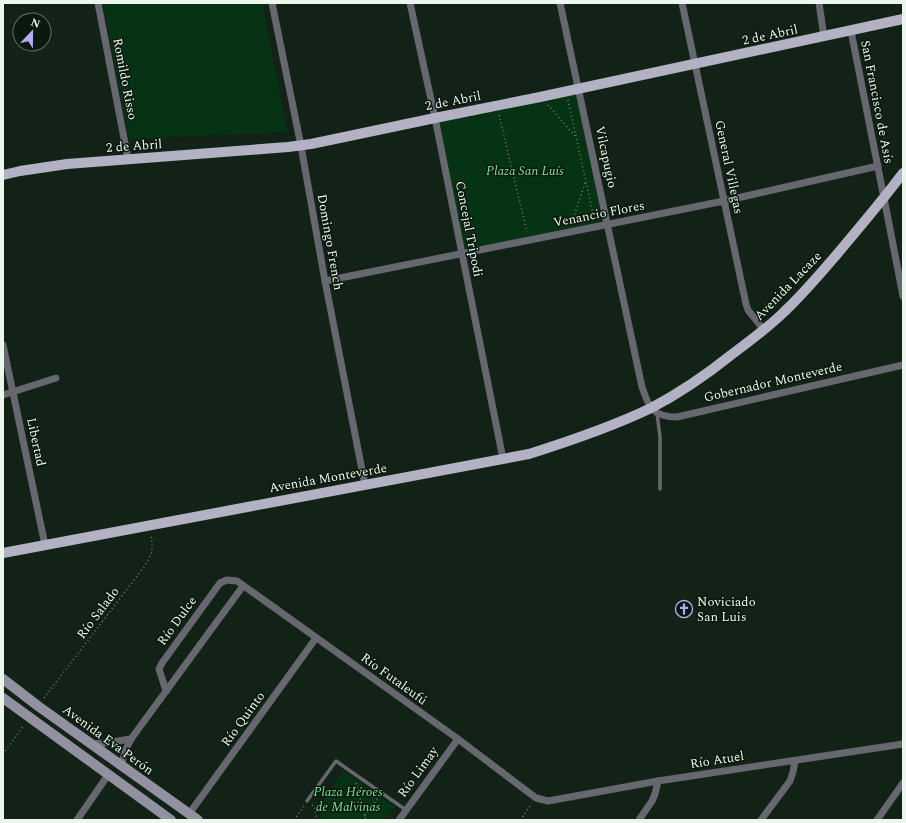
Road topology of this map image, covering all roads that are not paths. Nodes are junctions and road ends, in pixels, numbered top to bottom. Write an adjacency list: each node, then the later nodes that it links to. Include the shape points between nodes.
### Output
1 (98, 3): 14 (street, Romildo Risso)
2 (272, 3): 13 (street, Domingo French)
3 (410, 3): 12 (street, Concejal Tripodi)
4 (560, 3): 11 (street, Vilcapugio)
5 (682, 3): 10 (street, General Villegas)
6 (819, 3): 9 (street)
7 (903, 19): 8 (main road, 2 de Abril)
8 (851, 31): 9 (main road, 2 de Abril); 15 (street, San Francisco de Asís)
9 (824, 37): 10 (main road, 2 de Abril)
10 (695, 64): 11 (main road, 2 de Abril); 19 (street, General Villegas)
11 (579, 89): 12 (main road, 2 de Abril); 20 (street, Vilcapugio)
12 (435, 118): 13 (main road, 2 de Abril); 21 (street, Concejal Tripodi)
13 (301, 146): 14 (main road, 2 de Abril); 22 (street, Domingo French)
14 (128, 159): 17 (main road, 2 de Abril, via 67,164)
15 (878, 166): 18 (street, San Francisco de Asís); 19 (street, Venancio Flores)
16 (903, 173): 18 (main road, Avenida Lacaze)
17 (3, 175)
18 (884, 198): 23 (street, San Francisco de Asís); 24 (main road, Avenida Lacaze, via 809,286)
19 (724, 201): 20 (street, Venancio Flores); 24 (street, General Villegas, via 746,304)
20 (608, 224): 21 (street, Venancio Flores); 30 (street, Vilcapugio, via 642,387)
21 (461, 254): 22 (street, Venancio Flores); 31 (street, Concejal Tripodi)
22 (325, 281): 32 (street, Domingo French)
23 (903, 296)
24 (764, 330): 30 (main road, Avenida Lacaze)
25 (3, 344): 28 (street, Libertad)
26 (903, 365): 30 (street, Gobernador Monteverde, via 677,417 665,417)
27 (56, 378): 28 (street)
28 (14, 392): 29 (street); 34 (street, Libertad)
29 (3, 395)
30 (654, 411): 31 (main road, Avenida Monteverde, via 529,454); 33 (lane, via 660,437)
31 (503, 459): 32 (main road, Avenida Monteverde)
32 (365, 485): 34 (main road, Avenida Monteverde)
33 (660, 489)
34 (45, 545): 35 (main road, Avenida Monteverde)
35 (3, 553)
36 (237, 581): 37 (street, Río Futaleufú); 40 (street, Río Dulce, via 220,582 162,663 159,669)
37 (243, 586): 38 (street, Río Futaleufú); 40 (street)
38 (316, 638): 45 (street, Río Futaleufú); 58 (street, Río Quinto)
39 (3, 679): 42 (main road, Avenida Eva Perón)
40 (166, 691): 44 (street)
41 (3, 698): 43 (main road)
42 (38, 706): 43 (main road); 46 (main road, Avenida Eva Perón)
43 (29, 717): 50 (main road)
44 (132, 739): 46 (street); 49 (street, via 123,756)
45 (458, 739): 54 (street, Río Futaleufú); 57 (street, Río Limay)
46 (92, 744): 49 (main road, Avenida Eva Perón)
47 (903, 744): 48 (street, Río Atuel)
48 (795, 760): 51 (street, Río Atuel); 64 (street, via 790,781)
49 (122, 765): 53 (main road, Avenida Eva Perón)
50 (108, 775): 55 (main road); 59 (street)
51 (658, 781): 54 (street, Río Atuel, via 548,801); 63 (street, via 652,801)
52 (903, 783): 65 (street)
53 (152, 788): 55 (main road); 58 (main road, Avenida Eva Perón)
54 (536, 798)
55 (144, 801): 60 (main road)
56 (307, 801): 57 (lane, via 336,761)
57 (406, 810): 62 (street, Río Limay)
58 (189, 814): 61 (main road, Avenida Eva Perón)
59 (77, 820)
60 (171, 820)
61 (198, 820)
62 (399, 820)
63 (639, 820)
64 (761, 820)
65 (877, 820)

